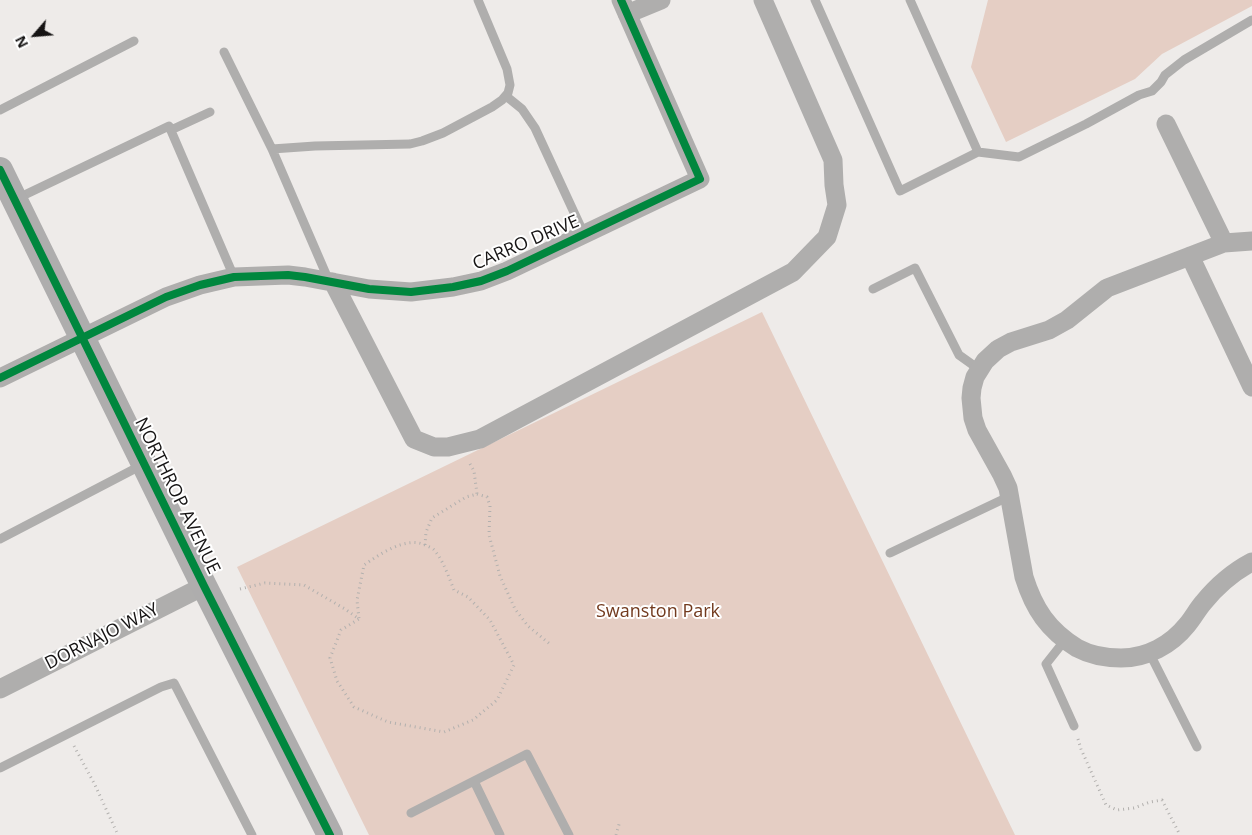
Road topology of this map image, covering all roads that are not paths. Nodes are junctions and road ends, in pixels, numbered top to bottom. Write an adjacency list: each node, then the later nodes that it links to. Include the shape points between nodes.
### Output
1 (478, 0): 10 (lane, via 507,69 510,85)
2 (661, 0): 6 (street)
3 (764, 0): 24 (street, via 834,160 837,205 827,237 793,272 480,438 434,447 414,439)
4 (815, 0): 16 (lane, via 900,191)
5 (910, 0): 16 (lane)
6 (624, 7): 19 (street, CARRO DRIVE, via 700,179)
7 (1252, 20): 16 (lane, via 1184,60 1152,91 1019,157)
8 (134, 41): 11 (lane)
9 (224, 52): 15 (lane)
10 (506, 96): 15 (lane, via 492,107 422,142); 19 (lane, via 522,108 535,128)
11 (0, 110)
12 (210, 112): 14 (lane)
13 (1166, 124): 21 (street)
14 (171, 130): 18 (lane, via 169,126); 23 (lane)
15 (272, 149): 24 (lane)
16 (978, 152)
17 (0, 170): 18 (street, NORTHROP AVENUE)
18 (15, 200): 26 (street, NORTHROP AVENUE)
19 (584, 234): 24 (street, CARRO DRIVE, via 508,271 453,287 411,292)
20 (1252, 241): 21 (street)
21 (1224, 243): 22 (street)
22 (1190, 256): 27 (street, via 1107,288 1067,320 998,349); 29 (street)
23 (234, 277): 24 (street, CARRO DRIVE, via 288,275); 26 (street, CARRO DRIVE, via 166,297)
24 (331, 282)
25 (873, 289): 27 (lane, via 915,268 959,355)
26 (82, 338): 28 (street, CARRO DRIVE); 30 (street, NORTHROP AVENUE)
27 (980, 370): 31 (street, via 972,388 973,418)
28 (0, 378)
29 (1252, 387)
30 (144, 464): 32 (lane); 35 (street, NORTHROP AVENUE)
31 (1010, 496): 33 (lane); 36 (street, via 1028,590 1050,627)
32 (0, 539)
33 (890, 553)
34 (1252, 562): 37 (street, via 1224,581 1180,633 1159,649)
35 (204, 586): 38 (street, DORNAJO WAY); 45 (street, NORTHROP AVENUE)
36 (1065, 640): 37 (street, via 1102,657 1126,658); 39 (lane, via 1046,664)
37 (1149, 652): 40 (lane)
38 (0, 689)
39 (1074, 726)
40 (1197, 747)
41 (0, 768): 44 (lane, via 174,683)
42 (474, 781): 43 (lane); 46 (lane); 47 (lane, via 527,754)
43 (411, 813)
44 (252, 835)
45 (330, 835)
46 (500, 835)
47 (569, 835)

